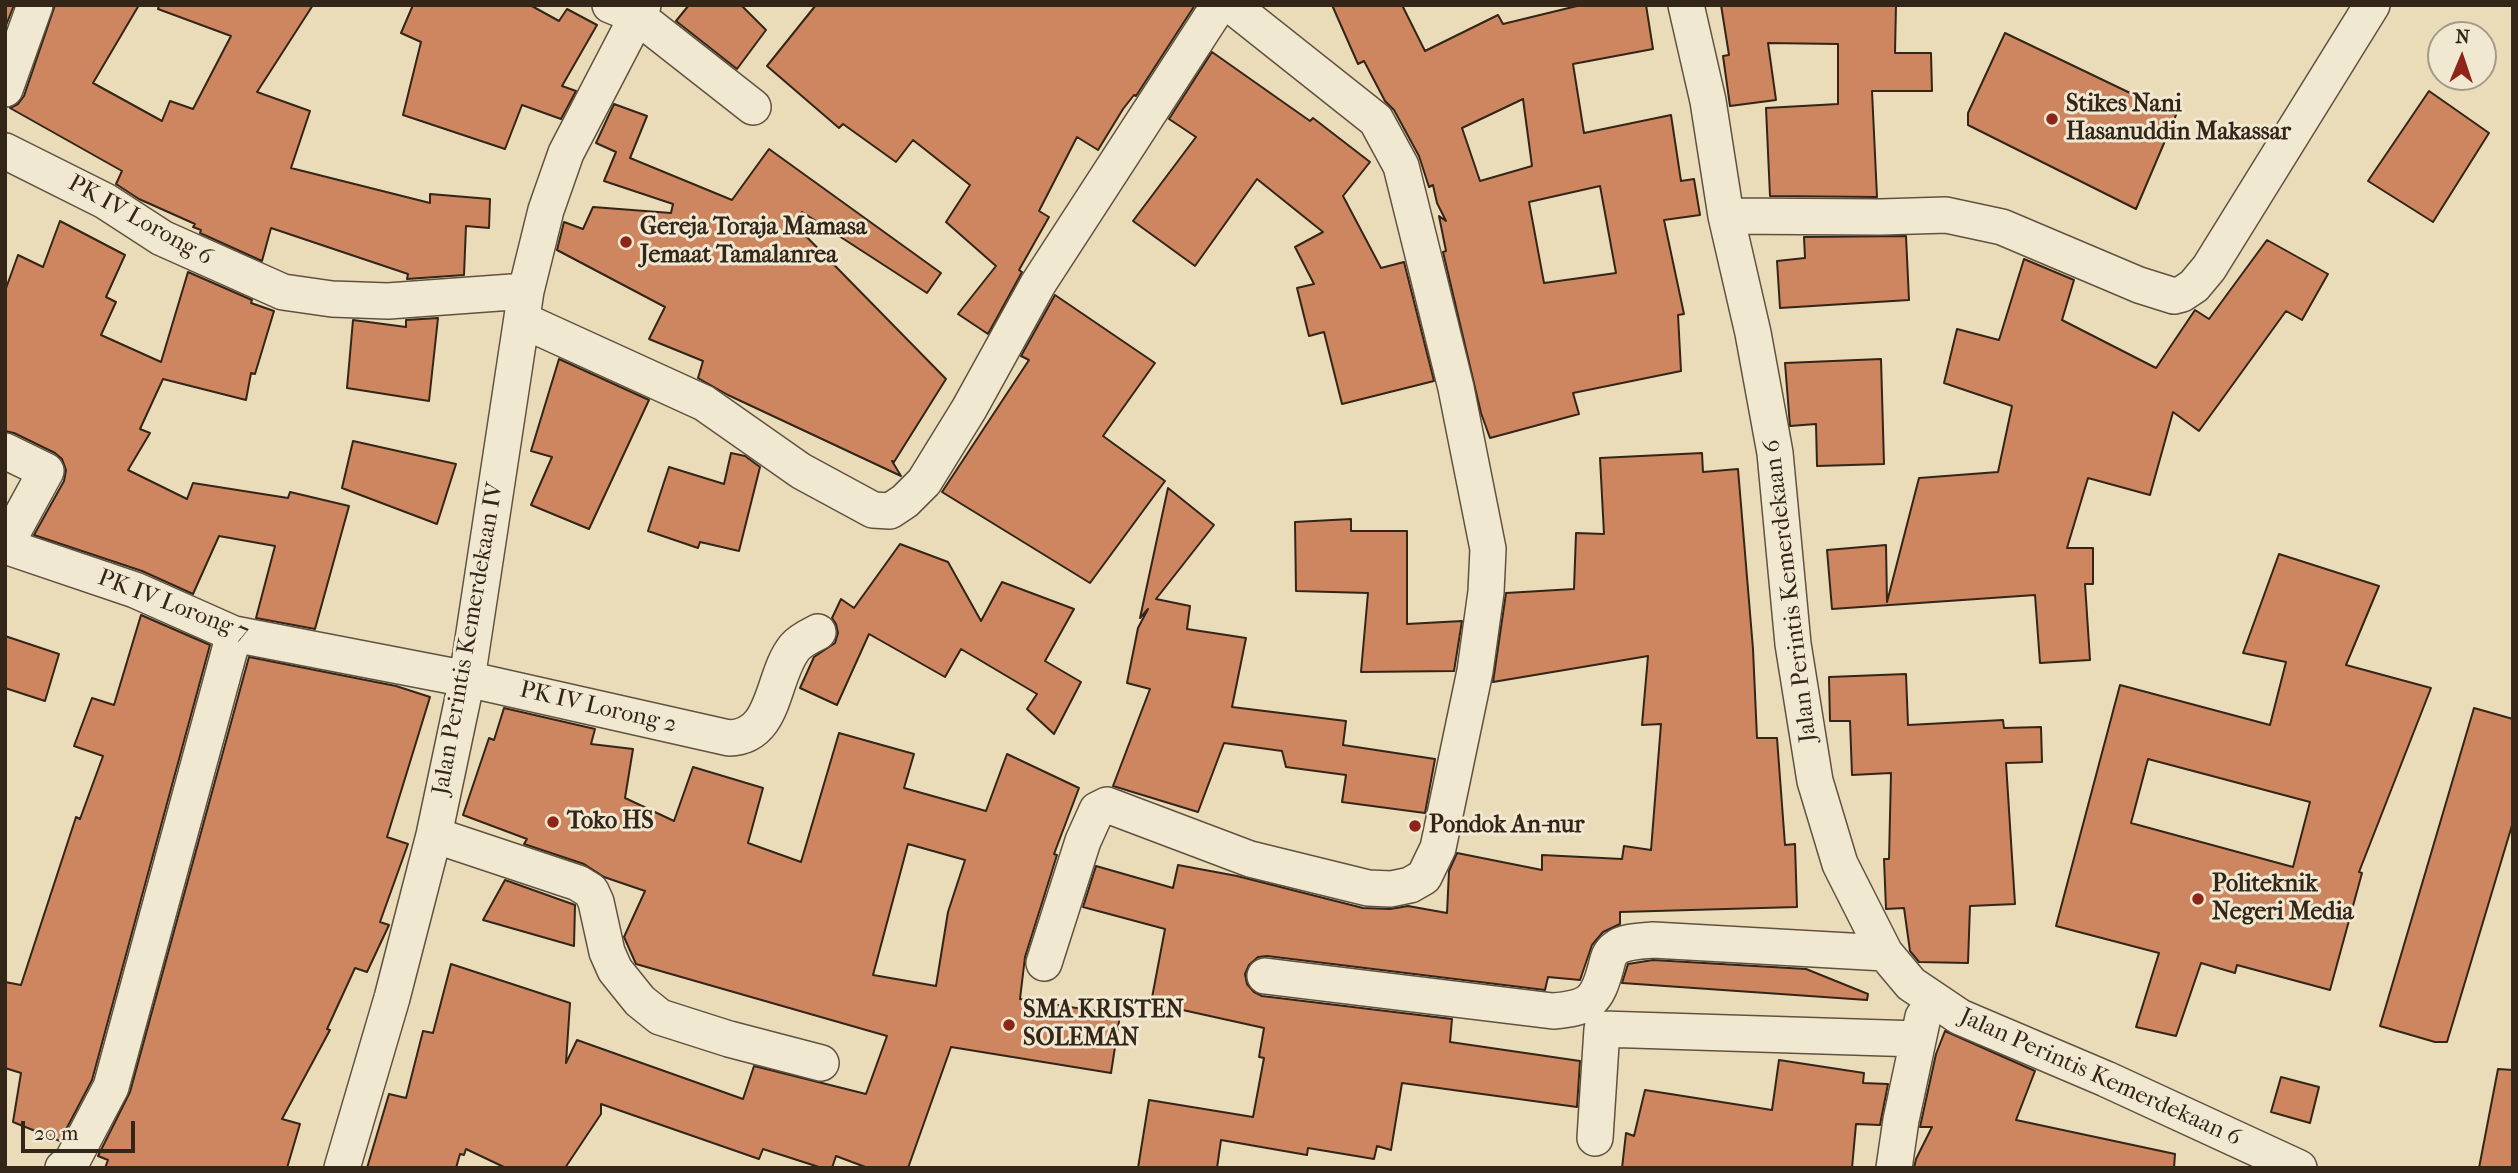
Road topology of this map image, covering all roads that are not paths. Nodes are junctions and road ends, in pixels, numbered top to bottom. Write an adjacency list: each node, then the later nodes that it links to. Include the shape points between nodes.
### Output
1 (35, 5): 7 (street)
2 (1219, 5): 11 (street, via 1038,284 924,482 890,511 873,510 801,471 704,403)
3 (1231, 5): 19 (street, via 1376,120 1402,166 1456,388 1488,549 1471,700 1438,848 1424,877 1391,889 1368,888 1250,859 1107,806 1097,810 1083,841)
4 (1686, 5): 10 (street, Jalan Perintis Kemerdekaan 6, via 1708,101)
5 (2372, 5): 10 (street, via 2209,268 2182,294 2174,296 2139,285 2002,227 1946,215)
6 (630, 9): 8 (street); 11 (street, Jalan Perintis Kemerdekaan IV, via 562,165 546,210)
7 (5, 89)
8 (753, 107)
9 (5, 151): 11 (street, PK IV Lorong 6, via 105,201 162,238 283,292 332,299)
10 (1726, 216): 18 (street, Jalan Perintis Kemerdekaan 6, via 1776,453 1793,644 1815,781 1840,864)
11 (524, 305): 16 (street, Jalan Perintis Kemerdekaan IV)
12 (5, 451): 13 (street, via 46,471)
13 (5, 546): 15 (street, PK IV Lorong 7, via 135,590)
14 (818, 632): 16 (street, PK IV Lorong 2, via 800,641 788,657 766,714 746,737 729,738)
15 (234, 634): 16 (street, PK IV Lorong 7); 26 (street, via 111,1087)
16 (467, 679): 17 (street, Jalan Perintis Kemerdekaan IV)
17 (434, 835): 23 (street, via 591,891 615,970 660,1017); 27 (street, Jalan Perintis Kemerdekaan IV)
18 (1885, 953): 20 (street, via 1653,940 1628,943 1609,954 1599,992 1587,1003 1553,1011); 21 (street, Jalan Perintis Kemerdekaan 6)
19 (1044, 964)
20 (1265, 976)
21 (1927, 996): 22 (street); 25 (street, Jalan Perintis Kemerdekaan 6, via 1960,1017 2106,1079)
22 (1917, 1039): 24 (street, via 1602,1029); 28 (street)
23 (821, 1063)
24 (1595, 1138)
25 (2236, 1154): 29 (street, Jalan Perintis Kemerdekaan 6)
26 (64, 1168)
27 (342, 1168)
28 (1894, 1168)
29 (2299, 1168)

